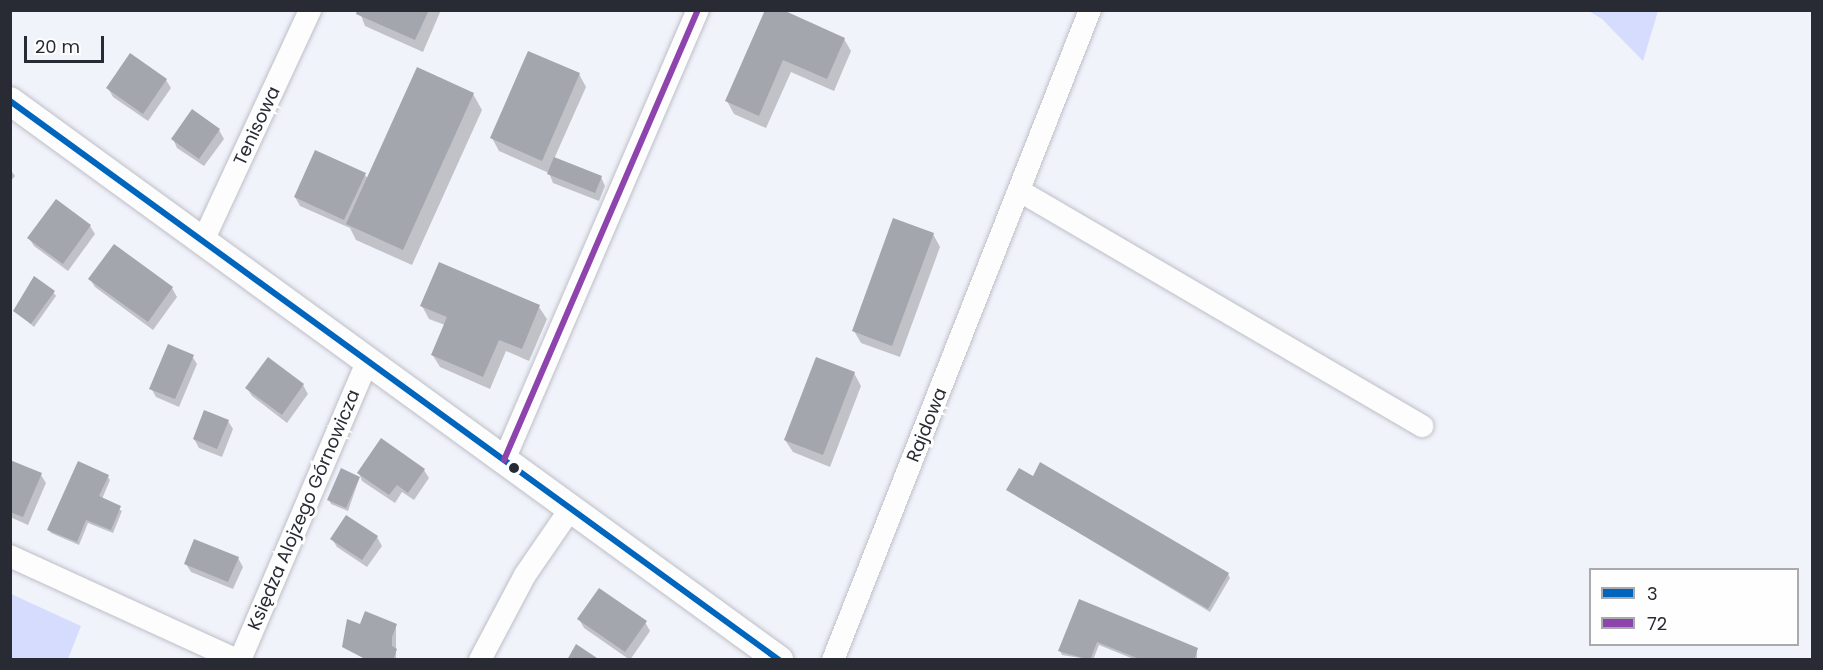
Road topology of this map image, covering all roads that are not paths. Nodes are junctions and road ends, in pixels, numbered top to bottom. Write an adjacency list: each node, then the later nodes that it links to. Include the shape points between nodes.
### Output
1 (310, 10): 6 (street, Tenisowa)
2 (698, 10): 9 (street)
3 (1090, 10): 5 (street, Rajdowa)
4 (10, 102): 6 (street)
5 (1020, 191): 8 (street); 15 (street, Rajdowa)
6 (204, 241): 7 (street)
7 (368, 360): 9 (street); 12 (street, Księdza Alojzego Górnowicza)
8 (1422, 426)
9 (504, 460): 10 (street)
10 (571, 508): 13 (street, via 525,575); 14 (street)
11 (10, 556): 12 (street)
12 (239, 660)
13 (480, 660)
14 (779, 660)
15 (833, 660)

